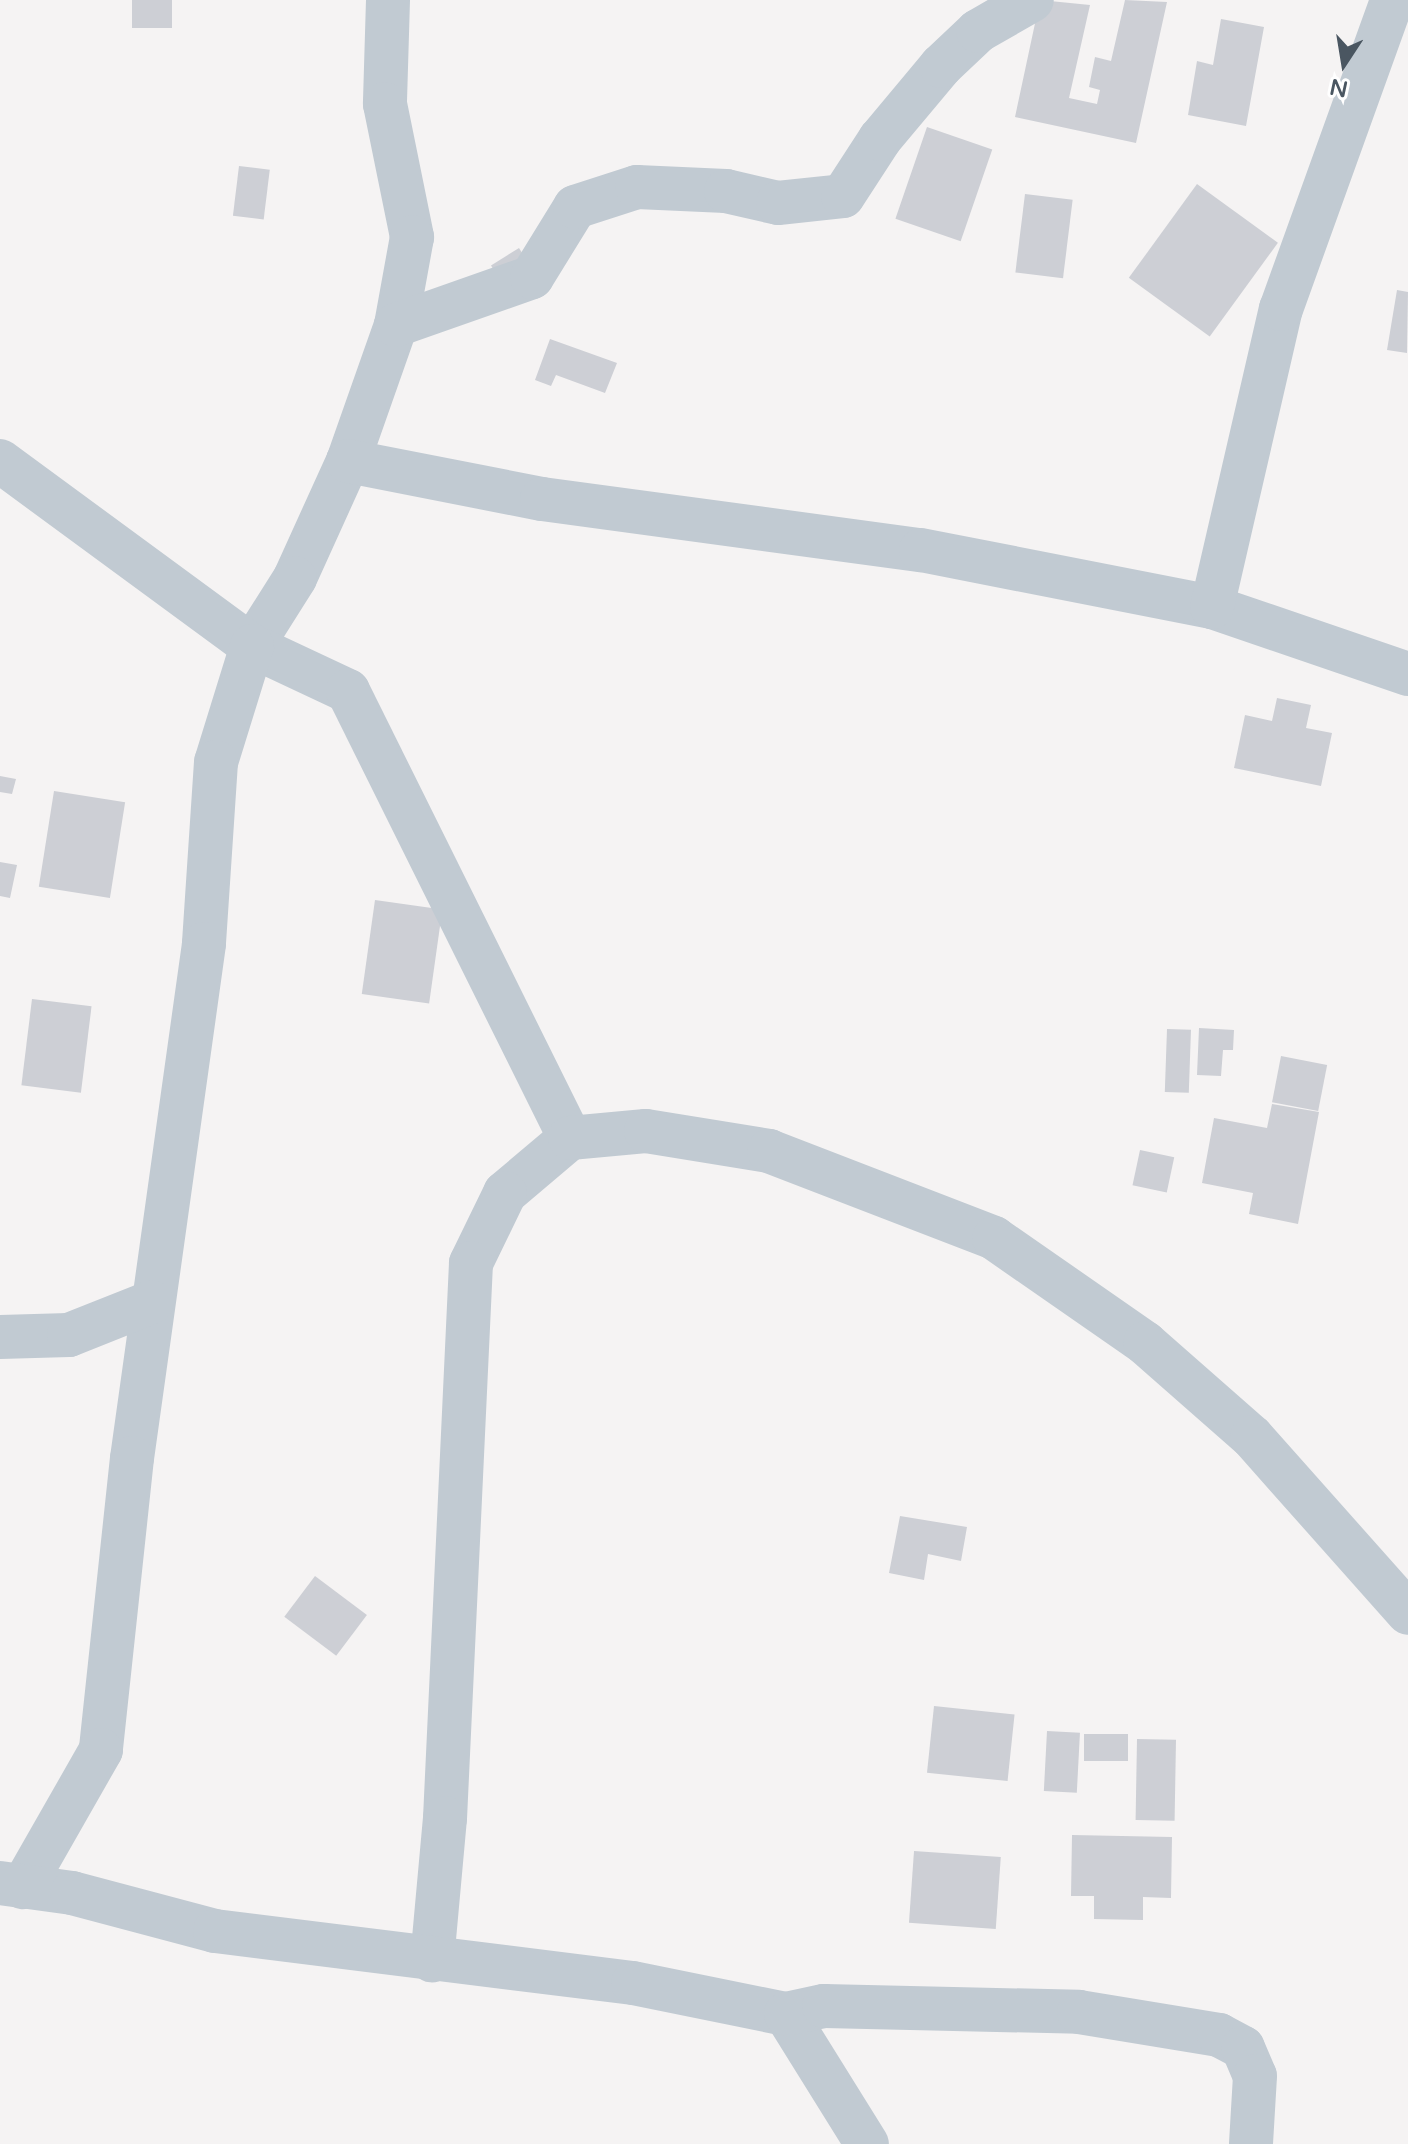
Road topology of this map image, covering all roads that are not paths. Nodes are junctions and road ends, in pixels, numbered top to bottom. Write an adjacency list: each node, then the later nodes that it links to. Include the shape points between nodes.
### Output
1 (388, 0): 4 (street, via 385,104 412,237)
2 (1032, 0): 4 (street, via 978,31 941,66 880,139 843,196 778,203 726,191 637,187 575,207 532,277)
3 (1392, 0): 7 (street, via 1281,309)
4 (396, 325): 6 (street)
5 (0, 461): 8 (street)
6 (348, 461): 7 (street, via 542,499 921,550); 8 (street, via 295,578)
7 (1212, 607): 9 (street)
8 (252, 646): 10 (street, via 348,691); 11 (street, via 216,762 204,944)
9 (1408, 674)
10 (570, 1138): 13 (street, via 646,1131 769,1151 994,1238 1145,1343 1252,1437); 15 (street, via 505,1193 471,1263 445,1818)
11 (152, 1302): 12 (street, via 69,1335); 14 (street, via 101,1750)
12 (0, 1337)
13 (1408, 1613)
14 (11, 1885): 15 (street, via 72,1893 215,1931)
15 (432, 1960): 16 (street, via 633,1983)
16 (786, 2014): 17 (street); 18 (street, via 824,2006 1079,2012 1219,2035 1243,2048 1255,2076)
17 (867, 2144)
18 (1251, 2144)

